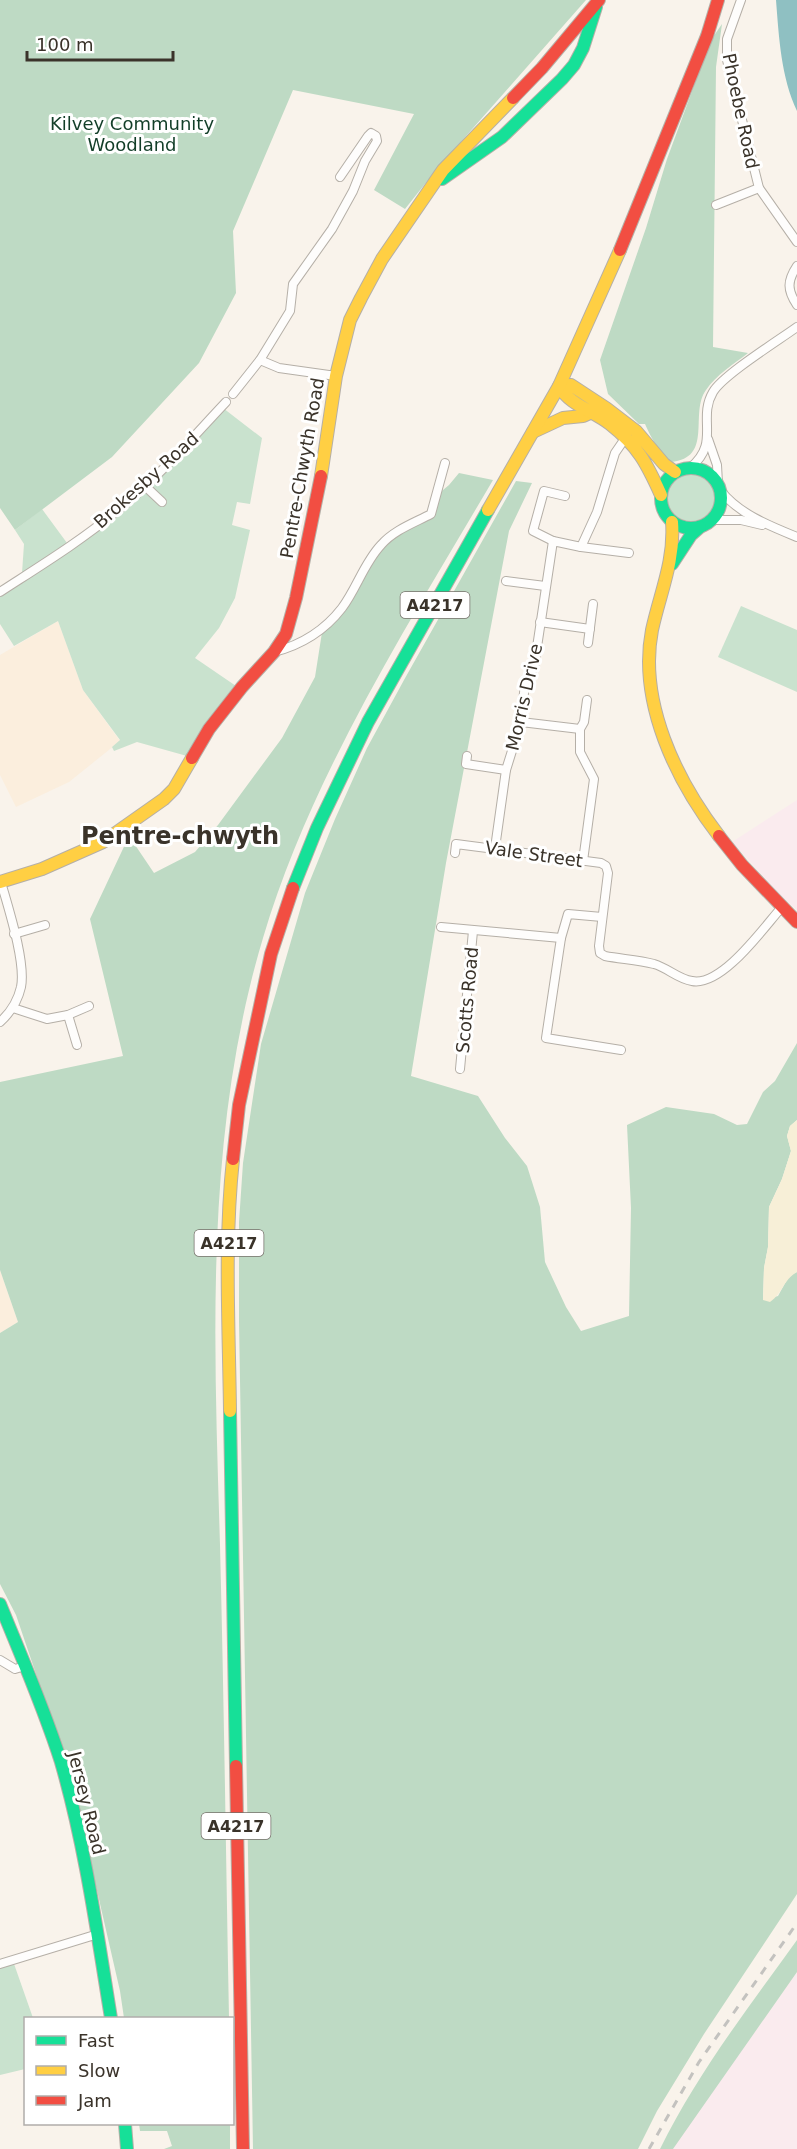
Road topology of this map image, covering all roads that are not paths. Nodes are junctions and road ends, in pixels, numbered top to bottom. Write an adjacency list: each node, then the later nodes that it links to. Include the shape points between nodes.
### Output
1 (599, 0): 5 (main road, Pentre-Chwyth Road, via 542,68 455,156); 5 (main road, Pentre-Chwyth Road, via 583,48 562,79 502,137)
2 (718, 0): 14 (main road, A4217, via 634,219)
3 (741, 0): 6 (street, Phoebe Road, via 727,39 727,60)
4 (340, 177): 12 (street, via 368,136 376,136 377,141 332,229 293,284 290,311)
5 (432, 188): 13 (main road, Pentre-Chwyth Road, via 382,259 361,298 350,320)
6 (759, 188): 7 (street, Phoebe Road); 8 (street, Phoebe Road)
7 (716, 205)
8 (797, 242)
9 (797, 266): 10 (street, via 788,286)
10 (797, 305)
11 (797, 327): 20 (street, via 716,388 707,409)
12 (260, 360): 13 (street, via 279,368); 15 (street)
13 (336, 376): 45 (main road, Pentre-Chwyth Road, via 325,457 296,598 286,634)
14 (559, 386): 17 (main road, via 564,396); 18 (main road, A4217); 23 (main road, via 571,385 606,408 636,431)
15 (233, 394)
16 (226, 402): 24 (street, Brokesby Road)
17 (592, 412): 18 (main road, via 563,418); 19 (main road)
18 (533, 432): 78 (main road, A4217, via 368,722 317,828 271,954 239,1105 230,1190 228,1280)
19 (626, 437): 26 (main road, via 644,458); 35 (street, via 615,453 597,512)
20 (708, 439): 22 (street, via 704,454); 25 (street)
21 (445, 463): 45 (street, via 431,514 391,535 379,547 342,608 316,633 291,648)
22 (690, 468): 23 (main road); 25 (main road, via 706,471)
23 (675, 472): 26 (main road)
24 (145, 486): 28 (street); 40 (street, Brokesby Road, via 70,546)
25 (719, 487): 29 (main road, via 720,507); 32 (street, via 732,504)
26 (661, 495): 30 (main road, via 665,514)
27 (565, 496): 34 (street, via 544,491 533,531)
28 (162, 502)
29 (711, 520): 31 (main road); 32 (street, via 741,520)
30 (672, 522): 31 (main road); 37 (main road)
31 (700, 527): 37 (main road)
32 (774, 527): 33 (street)
33 (797, 537)
34 (553, 541): 35 (street); 39 (street, Morris Drive)
35 (581, 547): 36 (street)
36 (629, 553)
37 (671, 565): 55 (main road, via 653,624 649,663 653,704 664,738 684,783 727,847)
38 (506, 581): 39 (street)
39 (545, 586): 42 (street, Morris Drive)
40 (0, 592)
41 (593, 604): 43 (street)
42 (540, 622): 43 (street, Morris Drive); 47 (street, Morris Drive, via 534,667 525,683)
43 (590, 629): 44 (street)
44 (588, 643)
45 (274, 652): 54 (main road, Pentre-Chwyth Road, via 226,706 170,794 104,842)
46 (587, 700): 48 (street)
47 (521, 722): 48 (street); 50 (street, Morris Drive)
48 (580, 729): 53 (street, via 580,752 594,779)
49 (467, 756): 50 (street, Morris Drive, via 466,764)
50 (506, 770): 51 (street, Morris Drive)
51 (495, 848): 52 (street, Vale Street, via 456,844); 53 (street, Vale Street)
52 (454, 853)
53 (583, 861): 56 (street, Vale Street, via 606,866)
54 (1, 882): 61 (street)
55 (782, 907): 56 (street, Vale Street, via 723,971 700,981 685,979 655,964 600,953); 57 (main road)
56 (602, 917): 62 (street, via 568,914)
57 (797, 922)
58 (45, 925): 61 (street)
59 (441, 927): 60 (street, Scotts Road)
60 (473, 931): 62 (street, Scotts Road); 69 (street, Scotts Road)
61 (14, 934): 64 (street, via 21,986)
62 (561, 938): 68 (street, via 546,1038)
63 (90, 1006): 65 (street)
64 (12, 1008): 65 (street, via 47,1019); 66 (street)
65 (69, 1014): 67 (street)
66 (0, 1022)
67 (77, 1045)
68 (621, 1050)
69 (460, 1069)
70 (0, 1604): 72 (main road, Jersey Road)
71 (0, 1660): 72 (street, via 15,1669)
72 (25, 1666): 73 (main road, Jersey Road, via 67,1784)
73 (98, 1934): 74 (street); 75 (main road, Jersey Road)
74 (0, 1964)
75 (111, 2017)
76 (125, 2125): 77 (main road)
77 (127, 2149)
78 (243, 2149)

